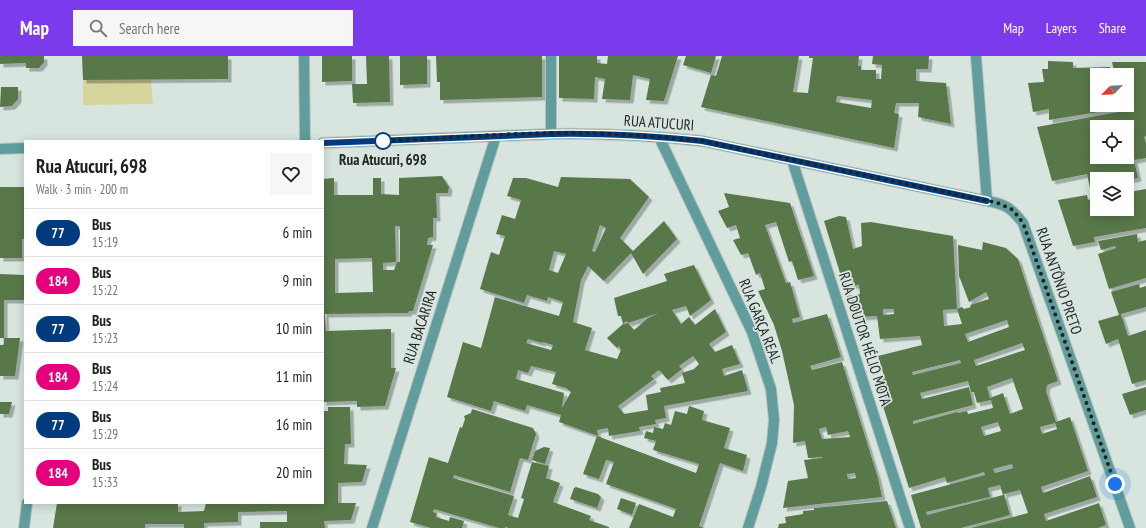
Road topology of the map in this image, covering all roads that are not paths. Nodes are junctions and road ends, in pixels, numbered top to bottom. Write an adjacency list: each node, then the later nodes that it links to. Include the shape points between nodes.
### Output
1 (304, 56): 7 (street)
2 (551, 56): 4 (street)
3 (976, 56): 12 (street)
4 (552, 134): 5 (street, RUA ATUCURI); 6 (street, RUA ATUCURI, via 588,133)
5 (496, 136): 8 (street, RUA ATUCURI); 15 (street, RUA BACARIRA)
6 (659, 137): 11 (street, RUA ATUCURI, via 702,141); 16 (street, RUA GARÇA REAL, via 752,332 771,389 774,420 772,443)
7 (305, 140)
8 (324, 143)
9 (24, 148): 10 (street)
10 (0, 149)
11 (792, 160): 12 (street, RUA ATUCURI); 17 (street, RUA DOUTOR HÉLIO MOTA)
12 (987, 201): 18 (street, RUA ANTÔNIO PRETO, via 1013,210 1023,223)
13 (27, 504): 14 (street)
14 (24, 528)
15 (372, 528)
16 (748, 528)
17 (910, 528)
18 (1130, 528)

